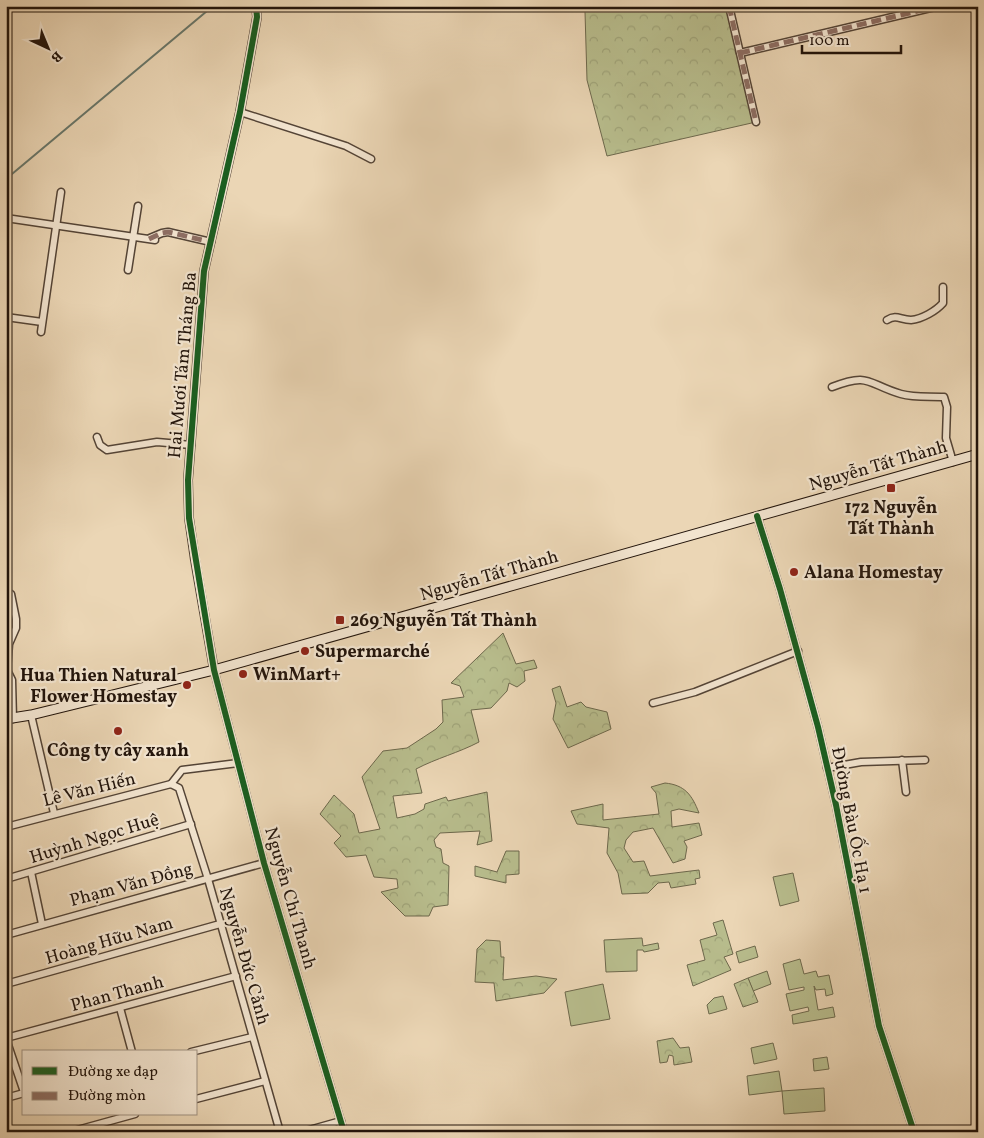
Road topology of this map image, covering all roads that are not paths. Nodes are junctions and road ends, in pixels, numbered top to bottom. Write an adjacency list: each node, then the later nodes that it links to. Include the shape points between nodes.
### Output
1 (256, 6): 5 (street, Hai Mươi Tám Tháng Ba, via 257,17)
2 (729, 6): 4 (street)
3 (939, 6): 4 (street)
4 (740, 53): 6 (street)
5 (240, 112): 7 (street, via 346,146); 13 (street, Hai Mươi Tám Tháng Ba)
6 (756, 122)
7 (370, 159)
8 (61, 192): 11 (street)
9 (138, 206): 12 (street)
10 (6, 218): 11 (street)
11 (56, 225): 12 (street); 18 (street)
12 (133, 236): 13 (street, via 152,239 168,232); 14 (street)
13 (211, 242): 22 (street, Hai Mươi Tám Tháng Ba, via 204,271)
14 (128, 270)
15 (943, 287): 17 (street, via 943,303 928,314 912,320 896,316)
16 (6, 317): 18 (street)
17 (887, 320)
18 (42, 322): 19 (street)
19 (40, 332)
20 (832, 387): 24 (street, via 862,378 900,394 944,397 945,434)
21 (97, 437): 22 (street, via 107,450 157,442)
22 (191, 445): 28 (street, Hai Mươi Tám Tháng Ba, via 189,518)
23 (978, 454): 24 (main road, Nguyễn Tất Thành)
24 (953, 462): 25 (main road, Nguyễn Tất Thành)
25 (757, 516): 27 (street, Đường Bàu Ốc Hạ 1); 28 (main road, Nguyễn Tất Thành)
26 (6, 591): 31 (street, via 11,594 16,619 9,644 7,670 12,680)
27 (798, 651): 29 (street, via 694,692); 35 (street, Đường Bàu Ốc Hạ 1)
28 (214, 670): 30 (main road, Nguyễn Tất Thành); 34 (street, Nguyễn Chí Thanh)
29 (654, 703)
30 (31, 715): 31 (main road, Nguyễn Tất Thành); 38 (street)
31 (9, 719)
32 (902, 760): 33 (street); 35 (street); 37 (street)
33 (925, 760)
34 (238, 763): 36 (street, via 182,770); 41 (street, Nguyễn Chí Thanh)
35 (827, 768): 66 (street, Đường Bàu Ốc Hạ 1, via 872,1001)
36 (171, 784): 38 (street, Lê Văn Hiến); 39 (street, Nguyễn Đức Cảnh, via 179,788)
37 (906, 792)
38 (54, 813): 40 (street, Lê Văn Hiến)
39 (191, 824): 42 (street, Huỳnh Ngọc Huệ); 44 (street, Nguyễn Đức Cảnh)
40 (6, 827)
41 (264, 863): 44 (street, Phạm Văn Đồng); 61 (street, Nguyễn Chí Thanh)
42 (31, 872): 43 (street, Huỳnh Ngọc Huệ); 45 (street)
43 (6, 879)
44 (208, 879): 45 (street, Phạm Văn Đồng); 46 (street, Nguyễn Đức Cảnh)
45 (42, 924): 47 (street, Phạm Văn Đồng)
46 (220, 924): 48 (street, Nguyễn Đức Cảnh); 49 (street, Hoàng Hữu Nam)
47 (6, 934)
48 (236, 976): 50 (street, Phan Thanh); 51 (street, Nguyễn Đức Cảnh)
49 (6, 984)
50 (120, 1008): 52 (street, Phan Thanh); 53 (street)
51 (252, 1037): 54 (street); 55 (street, Nguyễn Đức Cảnh)
52 (6, 1038): 56 (street)
53 (131, 1050)
54 (198, 1050)
55 (265, 1081): 59 (street); 63 (street, Nguyễn Đức Cảnh)
56 (22, 1087)
57 (22, 1094): 58 (street)
58 (6, 1098)
59 (198, 1098)
60 (128, 1116): 62 (street)
61 (341, 1121): 64 (street); 65 (street, Nguyễn Chí Thanh)
62 (70, 1132)
63 (280, 1132)
64 (302, 1132)
65 (344, 1132)
66 (914, 1132)

